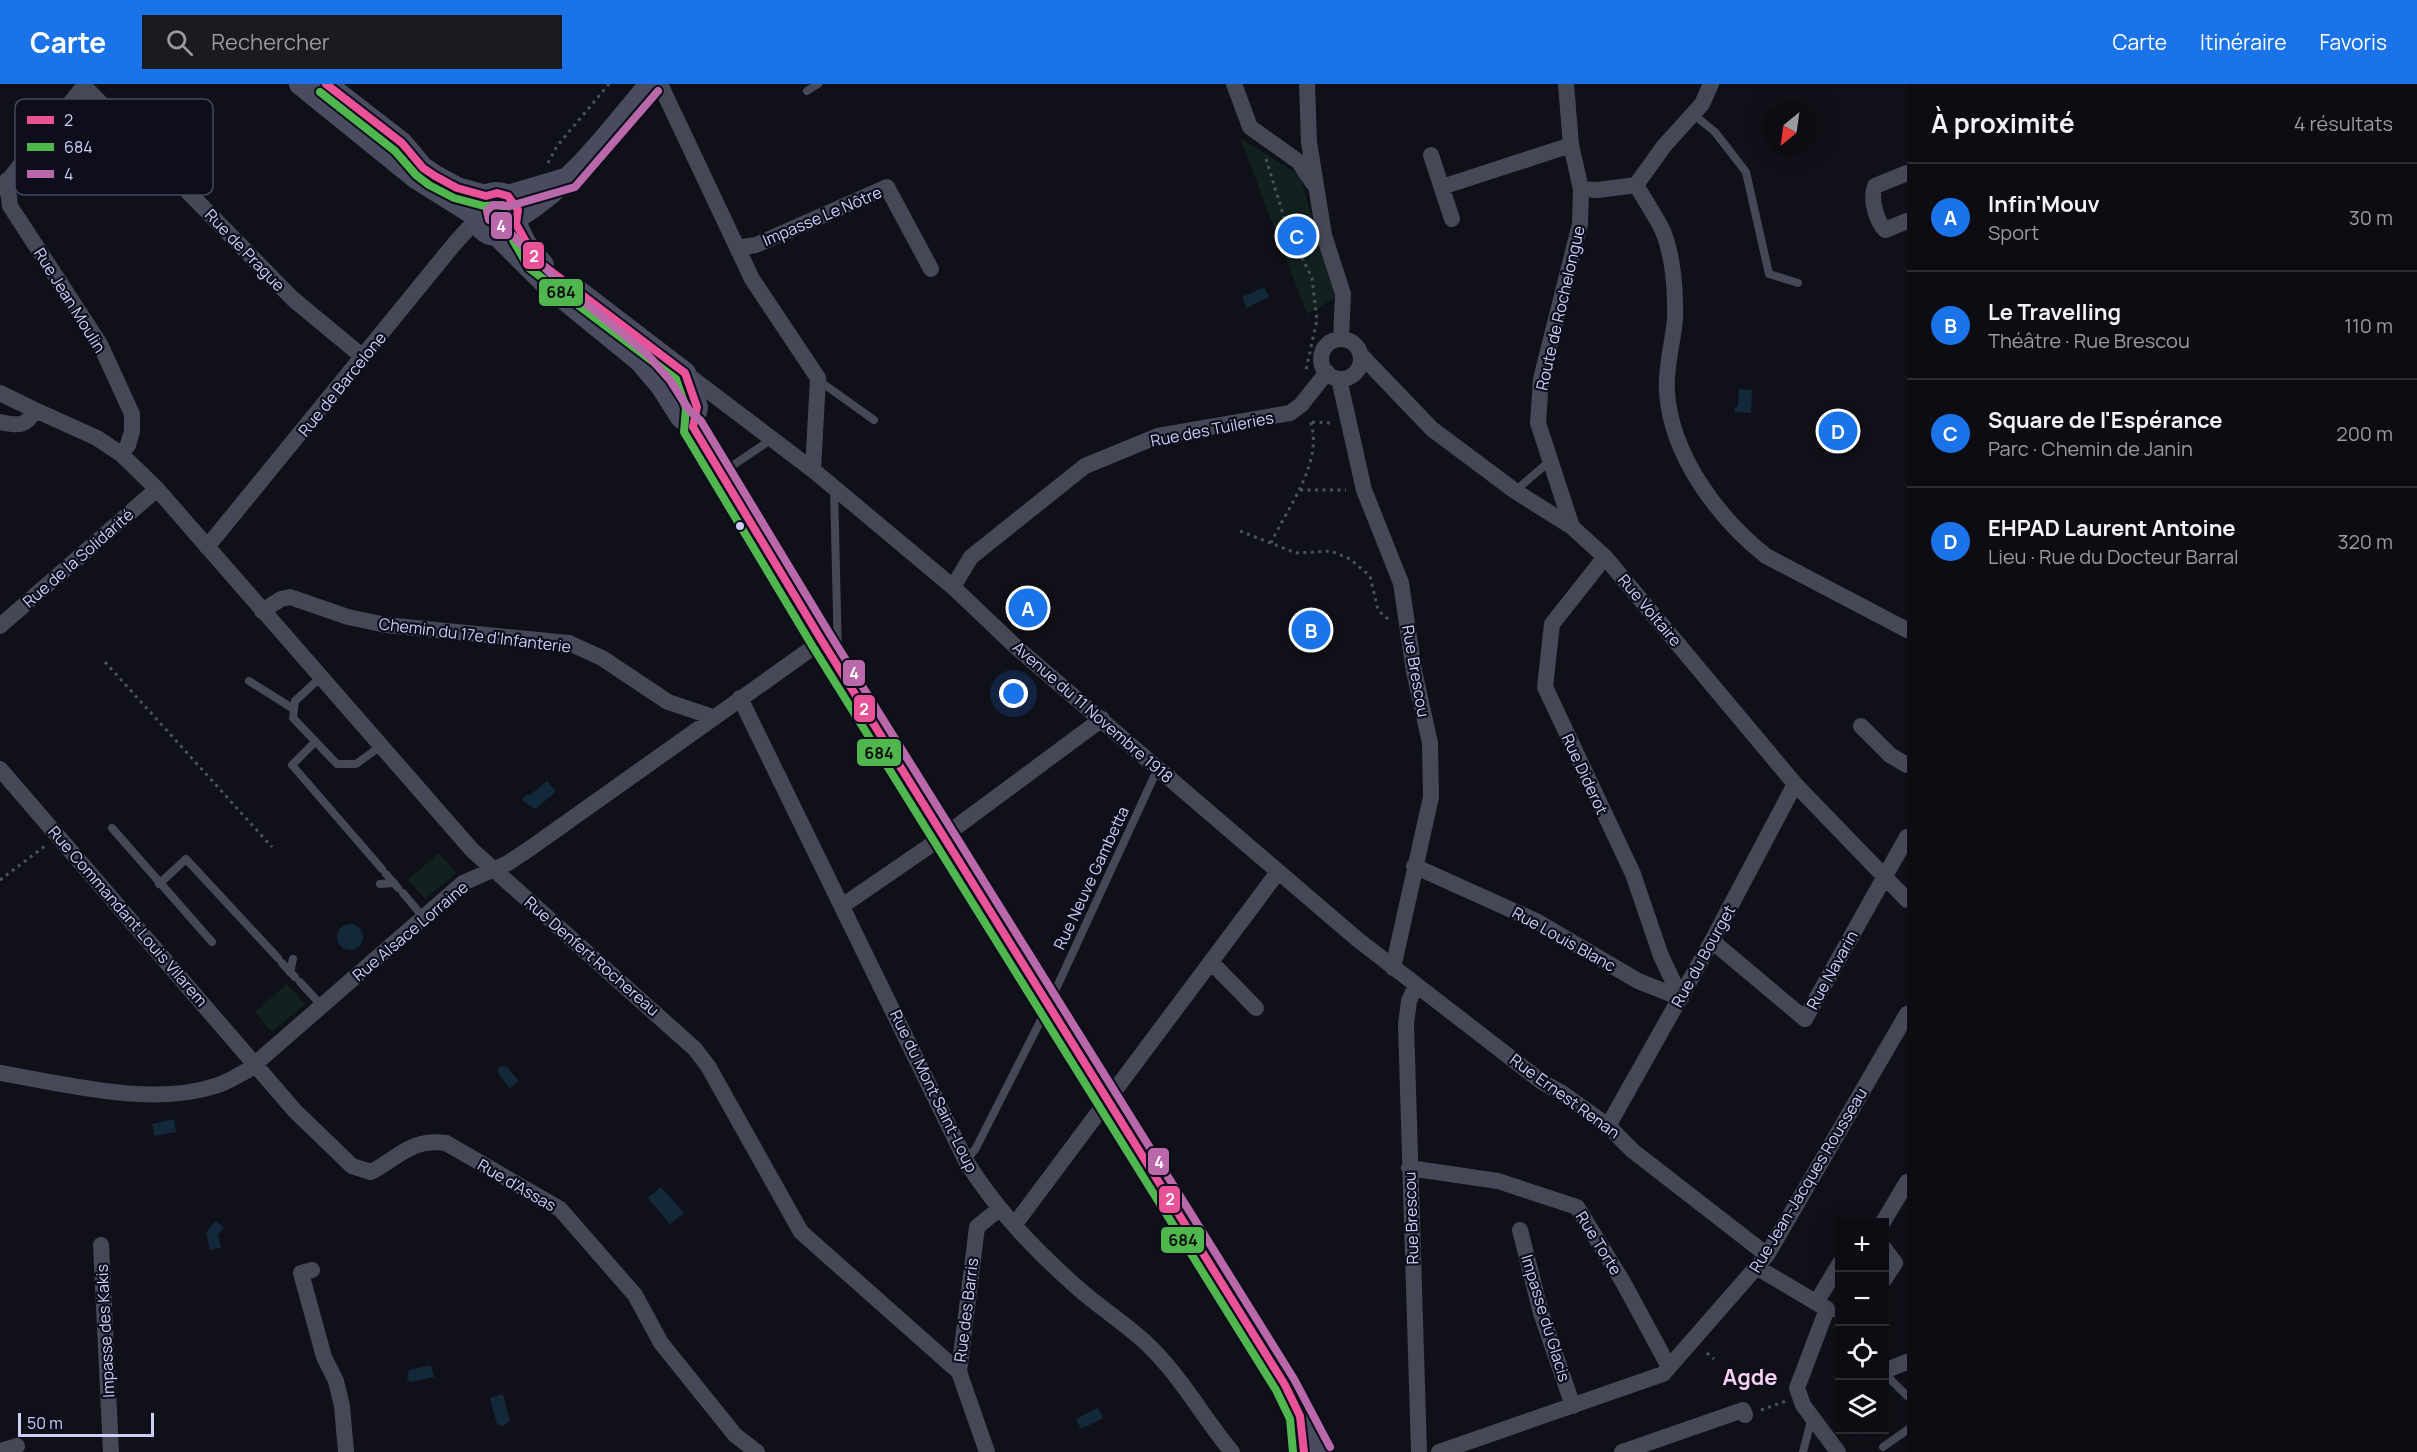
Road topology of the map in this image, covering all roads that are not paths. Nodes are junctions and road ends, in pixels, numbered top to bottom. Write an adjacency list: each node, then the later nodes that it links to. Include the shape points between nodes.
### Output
1 (300, 84): 26 (main road, via 416,178)
2 (326, 84): 26 (main road, via 402,143 429,172)
3 (650, 84): 19 (main road)
4 (660, 84): 30 (street)
5 (818, 84): 11 (lane)
6 (1234, 84): 23 (street, via 1250,127 1299,162)
7 (1307, 84): 23 (street, via 1309,141)
8 (1566, 84): 15 (street, Route de Rochelongue)
9 (1712, 84): 14 (street)
10 (85, 85): 12 (street); 13 (street, Rue de Prague)
11 (807, 91)
12 (74, 99)
13 (99, 99)
14 (1693, 114): 21 (street); 32 (lane, via 1715,132 1746,172 1769,274)
15 (1571, 145): 22 (street); 24 (street, Route de Rochelongue)
16 (1431, 155): 22 (street)
17 (15, 171): 20 (street)
18 (1907, 173): 28 (street, via 1875,186 1872,194 1879,224 1885,230)
19 (570, 178): 26 (main road); 29 (main road)
20 (4, 185): 45 (street, Rue Jean Moulin, via 10,206 100,344 132,414 132,431)
21 (1636, 185): 24 (street); 58 (street, via 1662,231 1672,272 1675,318 1666,391 1687,465 1766,556)
22 (1442, 187): 27 (street)
23 (1317, 189): 33 (street, via 1324,235 1343,294)
24 (1581, 189): 46 (street, Route de Rochelongue, via 1580,224 1541,379 1538,423)
25 (192, 195): 35 (street, Rue de Prague, via 293,299)
26 (486, 207): 29 (main road, via 484,231); 29 (main road, via 516,205); 35 (street, Rue de Barcelone)
27 (1452, 219)
28 (1907, 221)
29 (510, 225): 36 (main road, via 536,260); 43 (main road, via 547,285 640,361 681,417)
30 (737, 248): 31 (street, Impasse Le Nôtre, via 756,245 887,187); 38 (street, via 752,279)
31 (931, 269)
32 (1798, 283)
33 (1341, 339): 34 (street, via 1353,343); 37 (street, via 1323,351 1322,362)
34 (1361, 355): 37 (street, via 1356,372); 51 (street, Rue Voltaire, via 1431,429)
35 (363, 357): 53 (street, Rue de Barcelone)
36 (685, 373): 43 (main road, via 697,407); 44 (street, Avenue du 11 Novembre 1918)
37 (1333, 376): 55 (street, Rue des Tuileries, via 1290,413 1152,438 1085,466 971,557); 77 (street, Rue Brescou, via 1364,490 1401,583 1430,743 1431,797)
38 (818, 380): 41 (lane); 47 (street)
39 (0, 393): 40 (street, Rue Denfert Rochereau)
40 (35, 410): 42 (street, via 28,423 20,426); 45 (street, Rue Denfert Rochereau, via 97,438)
41 (874, 420)
42 (0, 422)
43 (693, 427): 48 (main road)
44 (772, 439): 47 (street, Avenue du 11 Novembre 1918); 48 (lane)
45 (121, 454): 50 (street, Rue Denfert Rochereau)
46 (1551, 460): 51 (lane); 52 (street, Route de Rochelongue)
47 (813, 470): 49 (street, Avenue du 11 Novembre 1918)
48 (720, 474): 59 (main road)
49 (834, 488): 55 (street, Avenue du 11 Novembre 1918); 60 (lane)
50 (157, 489): 53 (street, Rue Denfert Rochereau); 57 (street, Rue de la Solidarité)
51 (1515, 491): 52 (street, Rue Voltaire)
52 (1572, 527): 54 (street, Rue Voltaire)
53 (207, 547): 56 (street, Rue Denfert Rochereau)
54 (1605, 557): 73 (street, Rue Voltaire); 94 (street, Rue Diderot, via 1552,624 1545,687 1633,874 1661,956)
55 (953, 587): 66 (street, Avenue du 11 Novembre 1918, via 1016,647)
56 (262, 611): 61 (street, Rue Denfert Rochereau); 65 (street, Chemin du 17e d'Infanterie, via 290,597 386,625 569,643 602,658 668,702)
57 (0, 626)
58 (1907, 630)
59 (822, 641): 60 (main road); 63 (street, Rue Alsace Lorraine)
60 (838, 667): 75 (main road)
61 (321, 677): 64 (lane); 69 (street, Rue Denfert Rochereau)
62 (249, 681): 64 (lane)
63 (741, 698): 65 (street, Rue Alsace Lorraine); 85 (street, Rue du Mont Saint-Loup)
64 (292, 708): 68 (lane, via 293,718)
65 (713, 717): 78 (street, Rue Alsace Lorraine, via 532,847)
66 (1102, 719): 71 (street, Avenue du 11 Novembre 1918); 75 (street)
67 (1862, 726): 70 (street, via 1890,755)
68 (315, 742): 69 (lane, via 336,764 356,764); 83 (lane, via 292,765)
69 (381, 746): 78 (street, Rue Denfert Rochereau)
70 (1907, 765)
71 (1159, 768): 79 (street, Avenue du 11 Novembre 1918); 95 (lane, Rue Neuve Gambetta)
72 (2, 777): 99 (street, Rue Commandant Louis Vilarem)
73 (1795, 784): 80 (street, Rue Voltaire); 88 (street, Rue du Bourget)
74 (112, 828): 81 (lane)
75 (944, 836): 85 (street); 95 (main road)
76 (1907, 837): 80 (street)
77 (1414, 866): 91 (street, Rue Brescou); 94 (street, Rue Louis Blanc, via 1536,921 1638,981)
78 (493, 869): 86 (street, Rue Alsace Lorraine, via 463,883); 121 (street, Rue Denfert Rochereau, via 695,1049 801,1232)
79 (1278, 872): 90 (street); 91 (street, Avenue du 11 Novembre 1918)
80 (1884, 877): 84 (street, Rue Voltaire); 88 (street, Rue Navarin, via 1805,1019)
81 (159, 884): 87 (lane); 92 (lane, via 186,859)
82 (380, 884): 83 (lane)
83 (398, 888): 86 (lane)
84 (1907, 900)
85 (842, 906): 103 (street, Rue du Mont Saint-Loup)
86 (424, 918): 96 (street, Rue Alsace Lorraine)
87 (213, 942)
88 (1712, 942): 94 (street, Rue du Bourget)
89 (293, 959): 92 (lane)
90 (1212, 963): 97 (street); 101 (street)
91 (1393, 968): 93 (street, Avenue du 11 Novembre 1918)
92 (295, 977): 96 (lane)
93 (1416, 985): 102 (street, Rue Ernest Renan, via 1542,1082); 104 (street, Rue Brescou, via 1406,1024)
94 (1681, 998): 102 (street, Rue du Bourget)
95 (1049, 1004): 101 (main road); 103 (lane, Rue Neuve Gambetta)
96 (322, 1006): 99 (street, Rue Alsace Lorraine)
97 (1256, 1008)
98 (1907, 1014): 113 (street, Rue Jean-Jacques Rousseau)
99 (255, 1064): 100 (street, Rue Alsace Lorraine, via 216,1086 176,1094 136,1093); 134 (street, Rue d'Assas, via 295,1111 362,1171 371,1172 428,1140 446,1143 560,1209 635,1295 661,1343 735,1435)
100 (0, 1073)
101 (1109, 1099): 108 (street); 126 (main road, via 1286,1385)
102 (1608, 1126): 113 (street, Rue Ernest Renan)
103 (966, 1161): 106 (street, Rue du Mont Saint-Loup)
104 (1410, 1168): 119 (street, Rue Torte, via 1498,1182 1577,1207); 139 (street, Rue Brescou)
105 (1907, 1182): 107 (street)
106 (998, 1210): 108 (street, Rue du Mont Saint-Loup); 121 (street, Rue des Barris, via 977,1227)
107 (1884, 1218)
108 (1015, 1224): 136 (street, Rue du Mont Saint-Loup, via 1081,1291 1144,1341 1171,1370)
109 (1520, 1230): 124 (street, Impasse du Glacis, via 1541,1313)
110 (101, 1245): 132 (street, Impasse des Kakis)
111 (1889, 1252): 112 (street)
112 (1901, 1261): 116 (street)
113 (1762, 1262): 117 (street, Rue Ernest Renan); 119 (street, Rue Jean-Jacques Rousseau)
114 (312, 1270): 133 (street, via 301,1274 324,1357 336,1381)
115 (1837, 1272): 117 (street)
116 (1889, 1275)
117 (1828, 1310): 127 (street, via 1799,1379 1799,1397)
118 (1907, 1362): 120 (street)
119 (1669, 1367): 124 (street, Rue Jean-Jacques Rousseau, via 1663,1374)
120 (1889, 1370)
121 (958, 1372): 135 (street, Rue des Barris)
122 (1889, 1377): 123 (lane)
123 (1907, 1396)
124 (1573, 1406): 140 (street, Rue Jean-Jacques Rousseau)
125 (1745, 1415): 141 (street, via 1743,1410)
126 (1300, 1416): 137 (main road); 138 (main road)
127 (1812, 1416): 142 (lane); 143 (street)
128 (1907, 1430): 130 (lane)
129 (17, 1446): 131 (street)
130 (1883, 1447)
131 (0, 1451)
132 (111, 1452)
133 (346, 1452)
134 (757, 1452)
135 (987, 1452)
136 (1232, 1452)
137 (1304, 1452)
138 (1321, 1452)
139 (1419, 1452)
140 (1439, 1452)
141 (1622, 1452)
142 (1803, 1452)
143 (1838, 1452)

